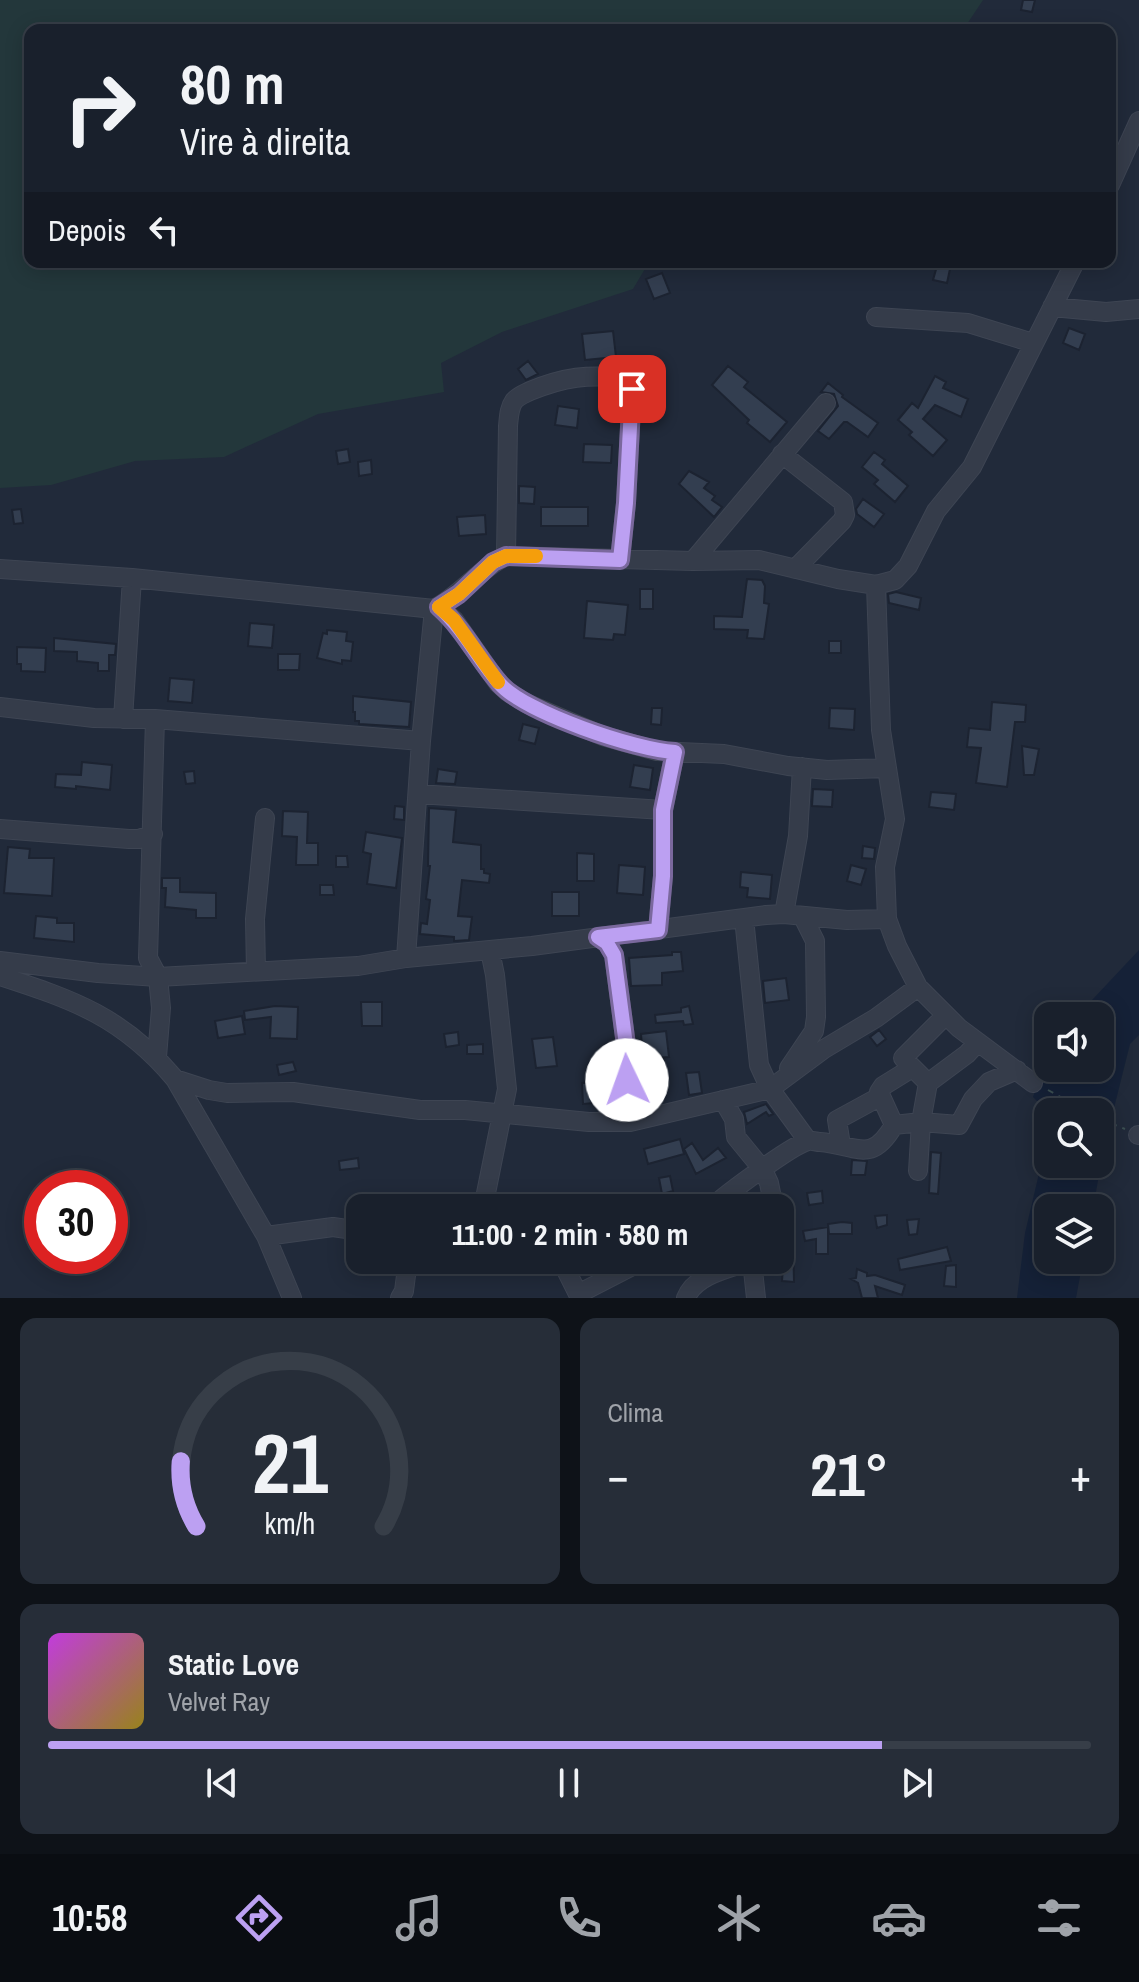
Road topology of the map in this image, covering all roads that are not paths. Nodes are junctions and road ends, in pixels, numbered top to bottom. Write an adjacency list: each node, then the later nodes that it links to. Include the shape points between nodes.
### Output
1 (1139, 121): 2 (street)
2 (1116, 172)
3 (1072, 268): 4 (street)
4 (1052, 307): 5 (street); 7 (street)
5 (1139, 309)
6 (876, 317): 7 (street, via 968,323)
7 (1033, 343): 16 (street, via 972,467 936,511 901,575)
8 (826, 403): 9 (street)
9 (782, 454): 12 (street); 14 (street, via 846,508 842,521)
10 (506, 556): 11 (street); 11 (street, via 511,405 546,384 574,376 605,376 624,378 632,389); 17 (street)
11 (620, 560): 12 (street)
12 (693, 561): 14 (street, via 759,560)
13 (0, 569): 15 (street)
14 (795, 569): 16 (street)
15 (132, 578): 17 (street); 19 (street)
16 (876, 585): 24 (street)
17 (436, 608): 21 (street); 22 (street, via 454,620 508,692 603,736)
18 (0, 707): 19 (street)
19 (123, 719): 20 (street)
20 (155, 719): 21 (street); 29 (street)
21 (421, 741): 25 (street)
22 (675, 752): 23 (street); 26 (street)
23 (802, 767): 24 (street); 30 (street, via 798,836)
24 (886, 768): 33 (street, via 895,819 885,867)
25 (418, 794): 26 (street); 37 (street)
26 (663, 810): 34 (street)
27 (265, 818): 39 (street, via 255,919)
28 (0, 829): 29 (street, via 129,839)
29 (153, 834): 41 (street, via 148,958)
30 (784, 914): 31 (street); 32 (street)
31 (803, 917): 33 (street); 51 (street, via 815,941 814,1031)
32 (744, 918): 34 (street); 51 (street, via 759,1065)
33 (887, 919): 42 (street)
34 (658, 930): 35 (street)
35 (598, 937): 36 (street); 55 (street, via 611,948 618,980)
36 (490, 951): 37 (street); 54 (street, via 507,1089)
37 (406, 958): 39 (street)
38 (0, 961): 41 (street)
39 (256, 971): 41 (street)
40 (0, 976): 45 (street, via 102,1014)
41 (158, 977): 45 (street)
42 (918, 987): 43 (street); 51 (street)
43 (945, 1016): 44 (street); 46 (street, via 903,1058)
44 (978, 1042): 47 (street); 49 (street)
45 (157, 1057): 48 (street)
46 (912, 1068): 49 (street); 52 (street, via 883,1086)
47 (1017, 1070): 50 (street); 56 (street, via 989,1082 959,1125)
48 (175, 1079): 54 (street, via 227,1093 293,1092 420,1110); 66 (street)
49 (928, 1083): 56 (street)
50 (1033, 1083)
51 (776, 1085): 53 (street); 58 (street)
52 (881, 1096): 57 (street); 59 (street, via 837,1120)
53 (723, 1100): 55 (street); 60 (street, via 741,1146)
54 (501, 1114): 55 (street); 62 (street)
55 (630, 1122)
56 (921, 1122): 57 (street); 61 (street)
57 (894, 1125): 59 (street, via 874,1149)
58 (808, 1141): 59 (street); 60 (street)
59 (841, 1145)
60 (763, 1170): 63 (street); 64 (street)
61 (918, 1171)
62 (486, 1194)
63 (730, 1194)
64 (772, 1194)
65 (346, 1229): 66 (street)
66 (266, 1236): 73 (street)
67 (406, 1274): 74 (street)
68 (568, 1274): 72 (street)
69 (619, 1274): 72 (street)
70 (715, 1274): 75 (street, via 690,1287)
71 (754, 1274): 76 (street)
72 (580, 1296)
73 (292, 1298)
74 (400, 1298)
75 (686, 1298)
76 (756, 1298)

